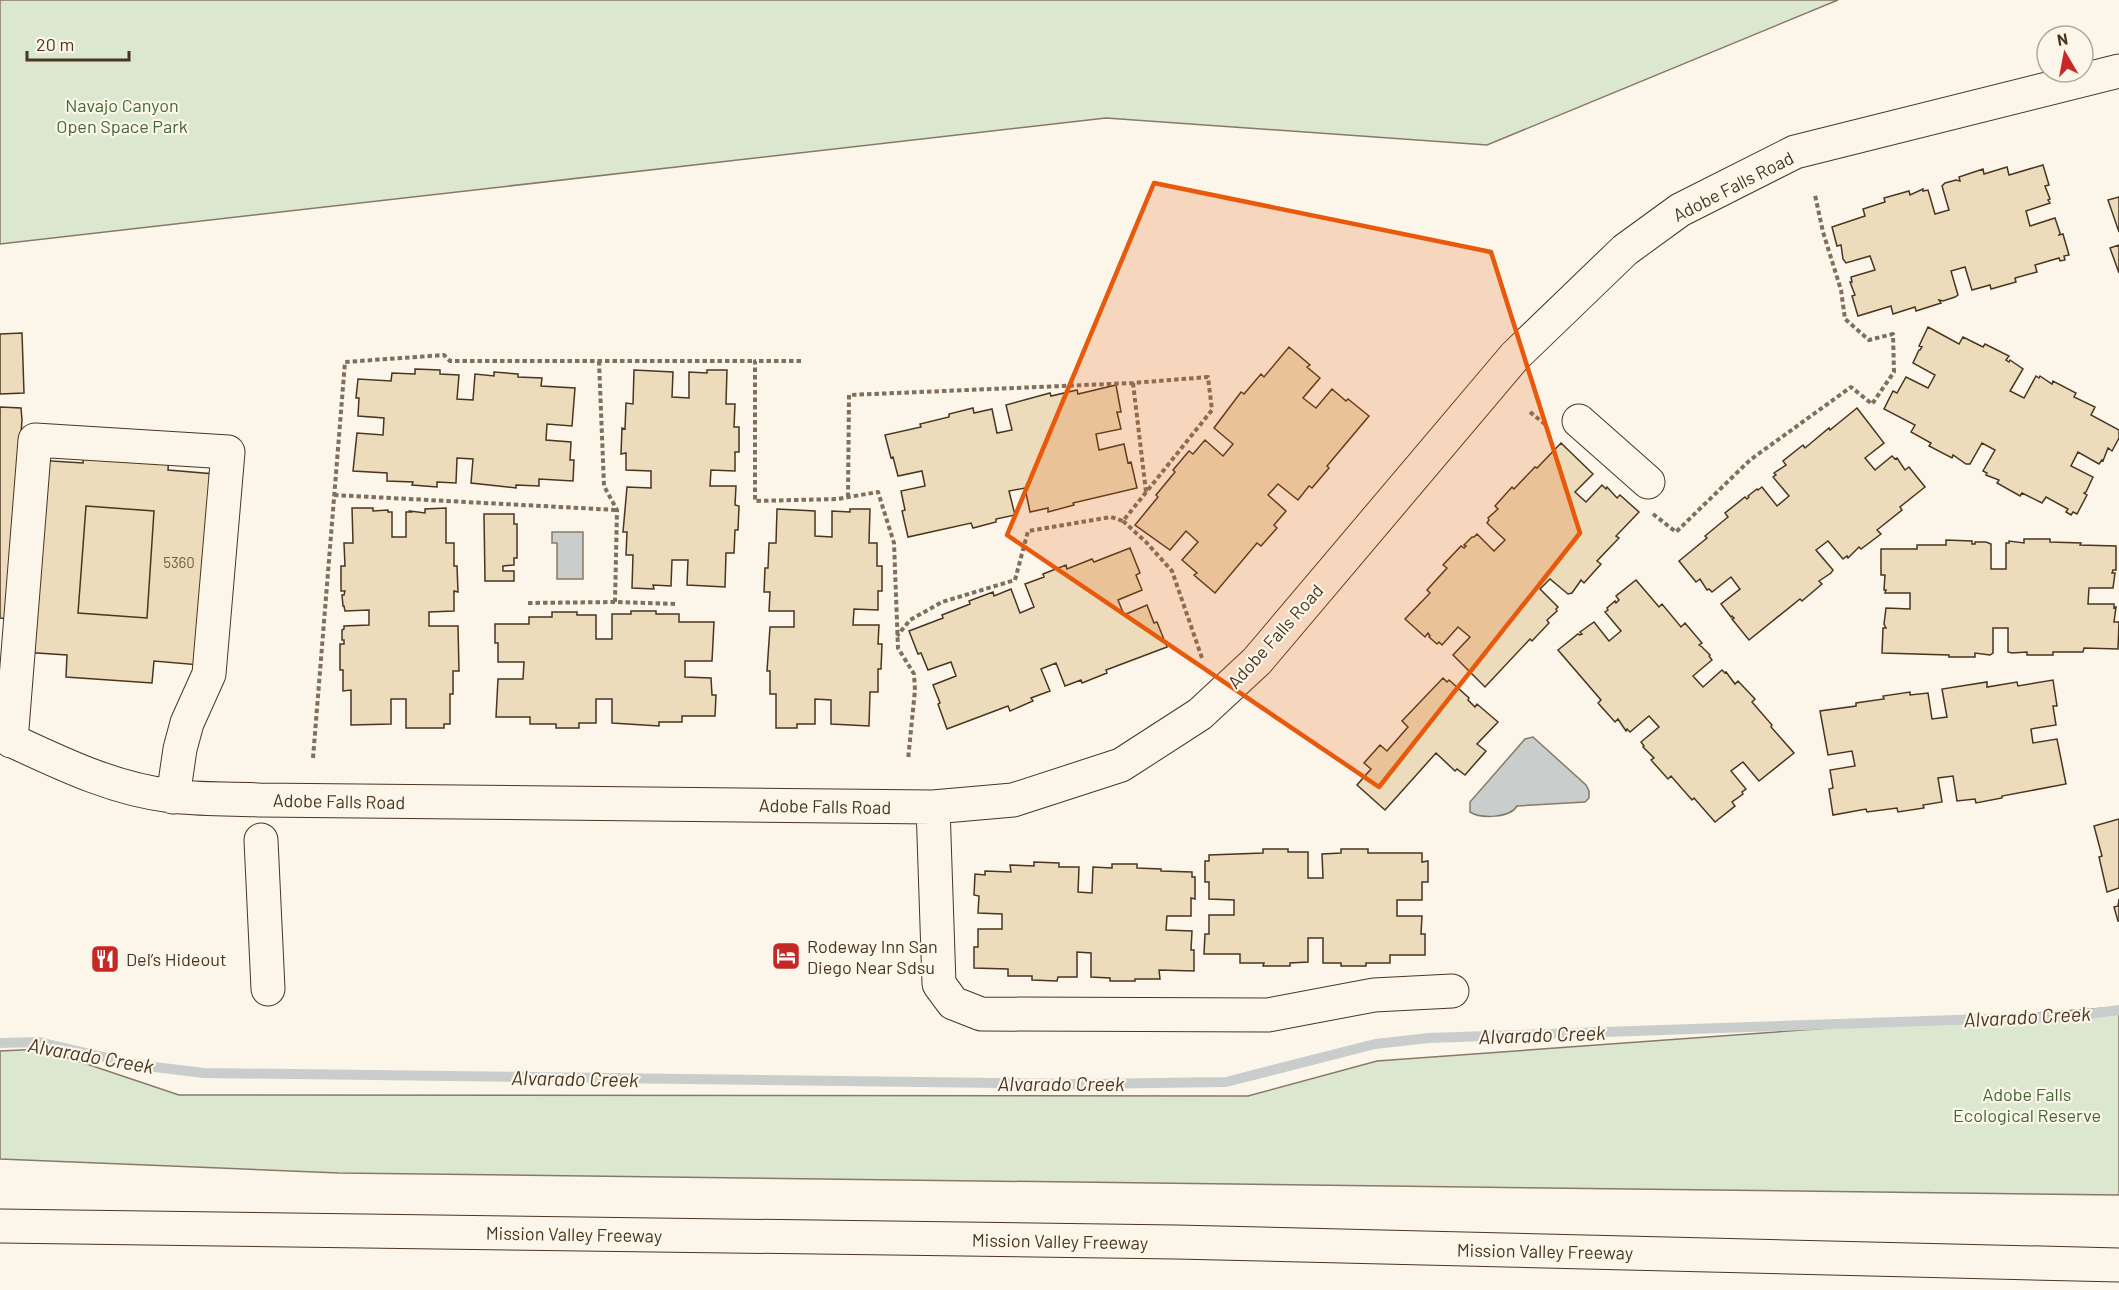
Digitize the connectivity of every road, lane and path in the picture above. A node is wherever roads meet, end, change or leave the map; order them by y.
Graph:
1 (2119, 71) edge
2 (1815, 195) dead end
3 (599, 361) junction
4 (755, 361) junction
5 (801, 361) dead end
6 (1133, 383) junction
7 (1530, 412) dead end
8 (1564, 424) joint
9 (1146, 493) junction
10 (334, 495) junction
11 (1648, 496) joint
12 (848, 497) junction
13 (617, 510) junction
14 (1123, 521) junction
15 (615, 602) junction
16 (528, 603) dead end
17 (677, 604) dead end
18 (897, 636) junction
19 (1202, 658) dead end
20 (6, 738) edge
21 (313, 758) dead end
22 (908, 760) dead end
23 (173, 796) junction
24 (933, 807) junction
25 (261, 840) dead end
26 (268, 989) dead end
27 (1452, 991) dead end
28 (0, 1226) edge
29 (2119, 1265) edge

1 - 24 main road, Adobe Falls Road
2 - 11 path
3 - 4 path
3 - 10 path
3 - 13 path
4 - 5 path
4 - 12 path
6 - 9 path
6 - 9 path
6 - 12 path
7 - 8 path
8 - 11 main road
9 - 14 path
10 - 13 path
10 - 21 path
12 - 18 path
13 - 15 path
14 - 18 path
14 - 19 path
15 - 16 path
15 - 17 path
18 - 22 path
20 - 23 main road, Adobe Falls Road
20 - 23 main road
23 - 24 main road, Adobe Falls Road
24 - 27 main road
25 - 26 main road
28 - 29 main road, Mission Valley Freeway

